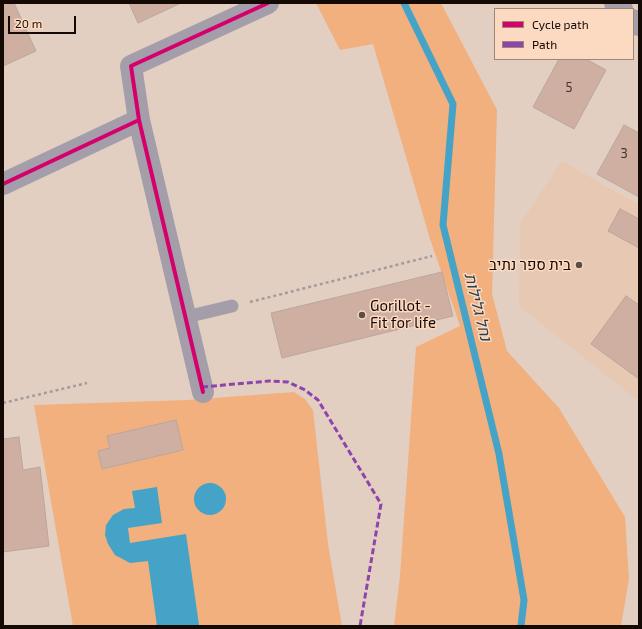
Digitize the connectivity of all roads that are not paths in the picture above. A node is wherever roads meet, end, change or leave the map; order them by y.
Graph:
1 (268, 3) edge
2 (139, 120) junction
3 (3, 184) edge
4 (232, 306) road end
5 (186, 316) junction
6 (203, 392) dead end

1 - 2 street
2 - 3 street
2 - 5 street
4 - 5 lane
5 - 6 street

